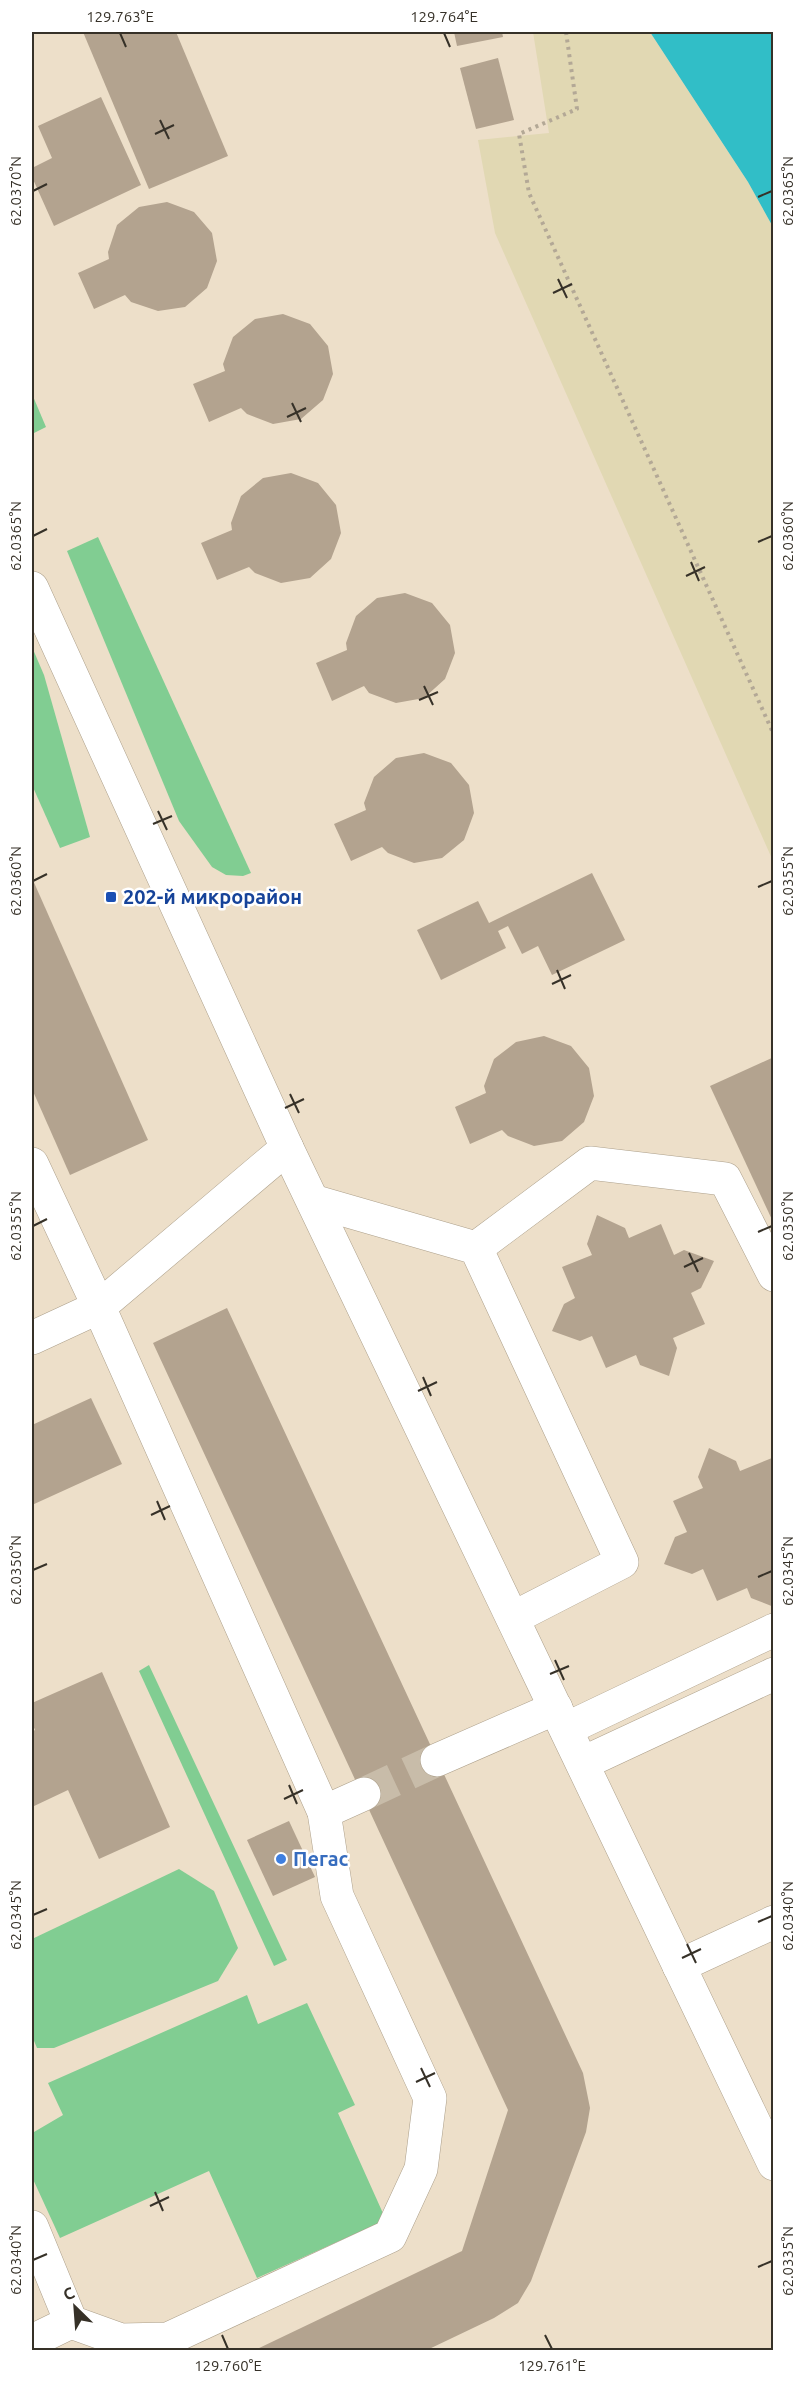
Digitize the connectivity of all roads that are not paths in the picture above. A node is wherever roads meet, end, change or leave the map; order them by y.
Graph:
1 (32, 588) edge
2 (287, 1148) junction
3 (32, 1164) edge
4 (313, 1201) junction
5 (476, 1248) junction
6 (774, 1275) edge
7 (99, 1307) junction
8 (32, 1338) edge
9 (513, 1618) junction
10 (774, 1630) edge
11 (774, 1674) edge
12 (561, 1718) junction
13 (437, 1760) tunnel mouth
14 (583, 1762) junction
15 (364, 1794) tunnel mouth
16 (324, 1812) junction
17 (774, 1922) edge
18 (679, 1966) junction
19 (774, 2164) edge
20 (32, 2227) edge
21 (71, 2322) junction
22 (32, 2341) edge

1 - 2 street
2 - 4 street
2 - 7 street
3 - 7 street
4 - 5 street
4 - 9 street
5 - 6 street
5 - 9 street
7 - 8 street
7 - 16 street
9 - 12 street
10 - 12 street
11 - 14 street
12 - 13 street
12 - 14 street
14 - 18 street
15 - 16 street
16 - 21 street
17 - 18 street
18 - 19 street
20 - 21 street
21 - 22 street

